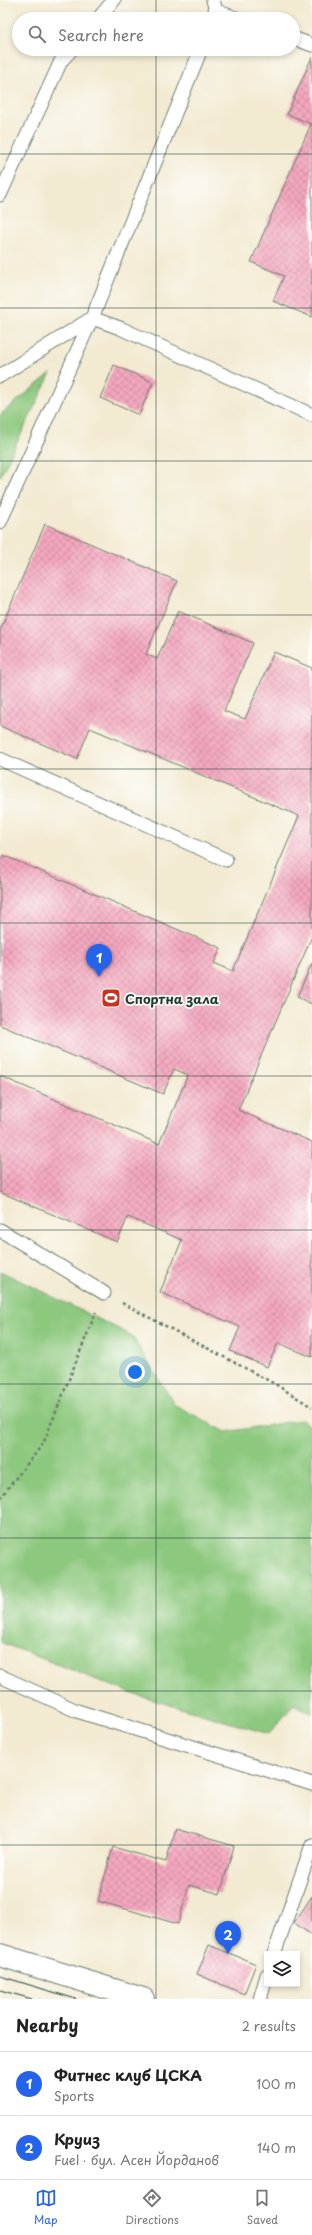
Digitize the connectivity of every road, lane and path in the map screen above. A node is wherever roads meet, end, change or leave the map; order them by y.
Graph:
1 (114, 0) edge
2 (104, 12) edge
3 (300, 41) edge
4 (312, 45) edge
5 (66, 56) edge
6 (198, 56) edge
7 (0, 195) edge
8 (92, 318) junction
9 (0, 376) edge
10 (312, 415) edge
11 (0, 522) edge
12 (0, 758) edge
13 (226, 860) dead end
14 (0, 1230) edge
15 (104, 1293) junction
16 (312, 1407) edge
17 (0, 1498) edge
18 (0, 1676) edge
19 (312, 1784) edge
20 (312, 1845) edge
21 (275, 1951) edge
22 (0, 1955) edge
23 (264, 1985) edge
24 (143, 1999) edge
25 (260, 1999) edge

1 - 2 lane
3 - 4 lane
5 - 7 lane
6 - 8 lane
8 - 9 lane
8 - 10 lane
8 - 11 lane
12 - 13 lane
14 - 15 lane
15 - 16 path
15 - 17 path
18 - 19 lane
20 - 21 lane
22 - 24 main road
23 - 25 lane

